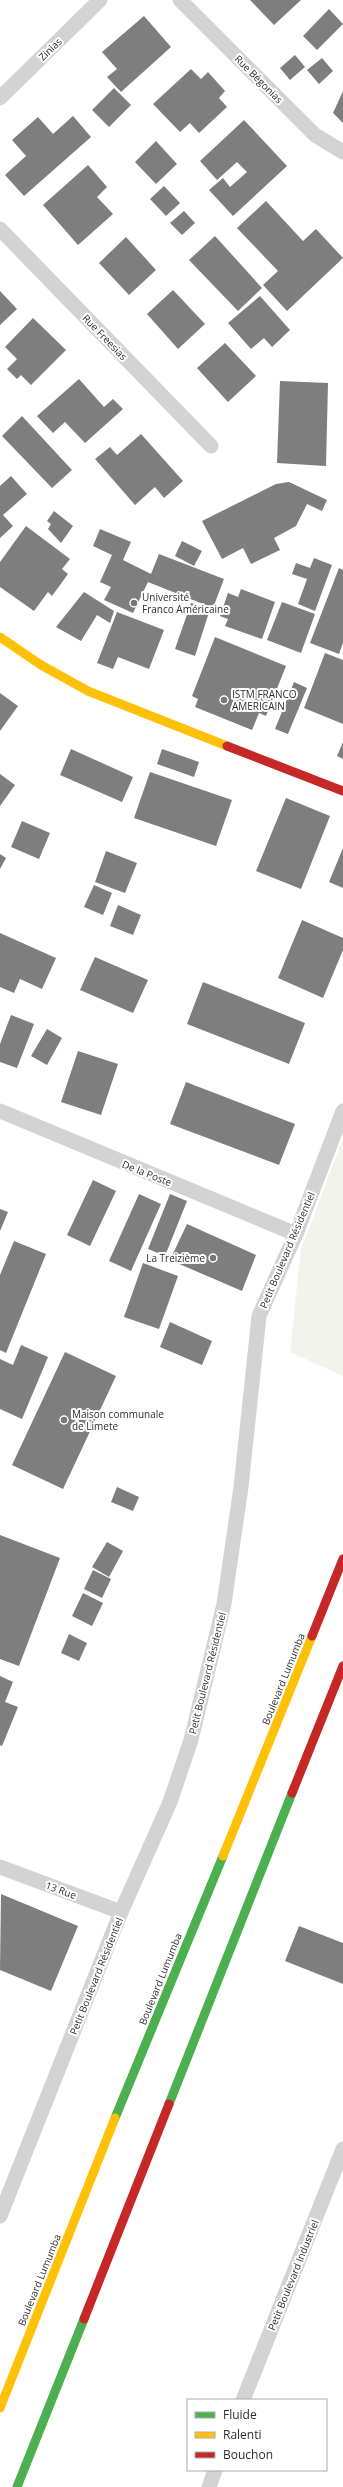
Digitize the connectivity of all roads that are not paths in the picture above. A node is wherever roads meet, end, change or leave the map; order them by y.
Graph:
1 (100, 0) edge
2 (180, 0) edge
3 (0, 98) edge
4 (343, 152) edge
5 (0, 229) edge
6 (211, 446) dead end
7 (0, 637) edge
8 (343, 791) edge
9 (0, 1111) edge
10 (343, 1111) edge
11 (296, 1234) junction
12 (343, 1559) edge
13 (343, 1666) edge
14 (0, 1867) edge
15 (121, 1912) junction
16 (343, 2149) edge
17 (0, 2216) edge
18 (243, 2399) edge
19 (0, 2408) edge
20 (215, 2471) edge
21 (17, 2487) edge
22 (209, 2487) edge

1 - 3 street, Zinias
2 - 4 street, Rue Bégonias
5 - 6 street, Rue Freesias
7 - 8 main road
9 - 11 street, De la Poste
10 - 11 street, Petit Boulevard Résidentiel
11 - 15 street, Petit Boulevard Résidentiel
12 - 19 main road, Boulevard Lumumba
13 - 21 main road
14 - 15 street, 13 Rue
15 - 17 street, Petit Boulevard Résidentiel
16 - 18 street, Petit Boulevard Industriel
20 - 22 street

